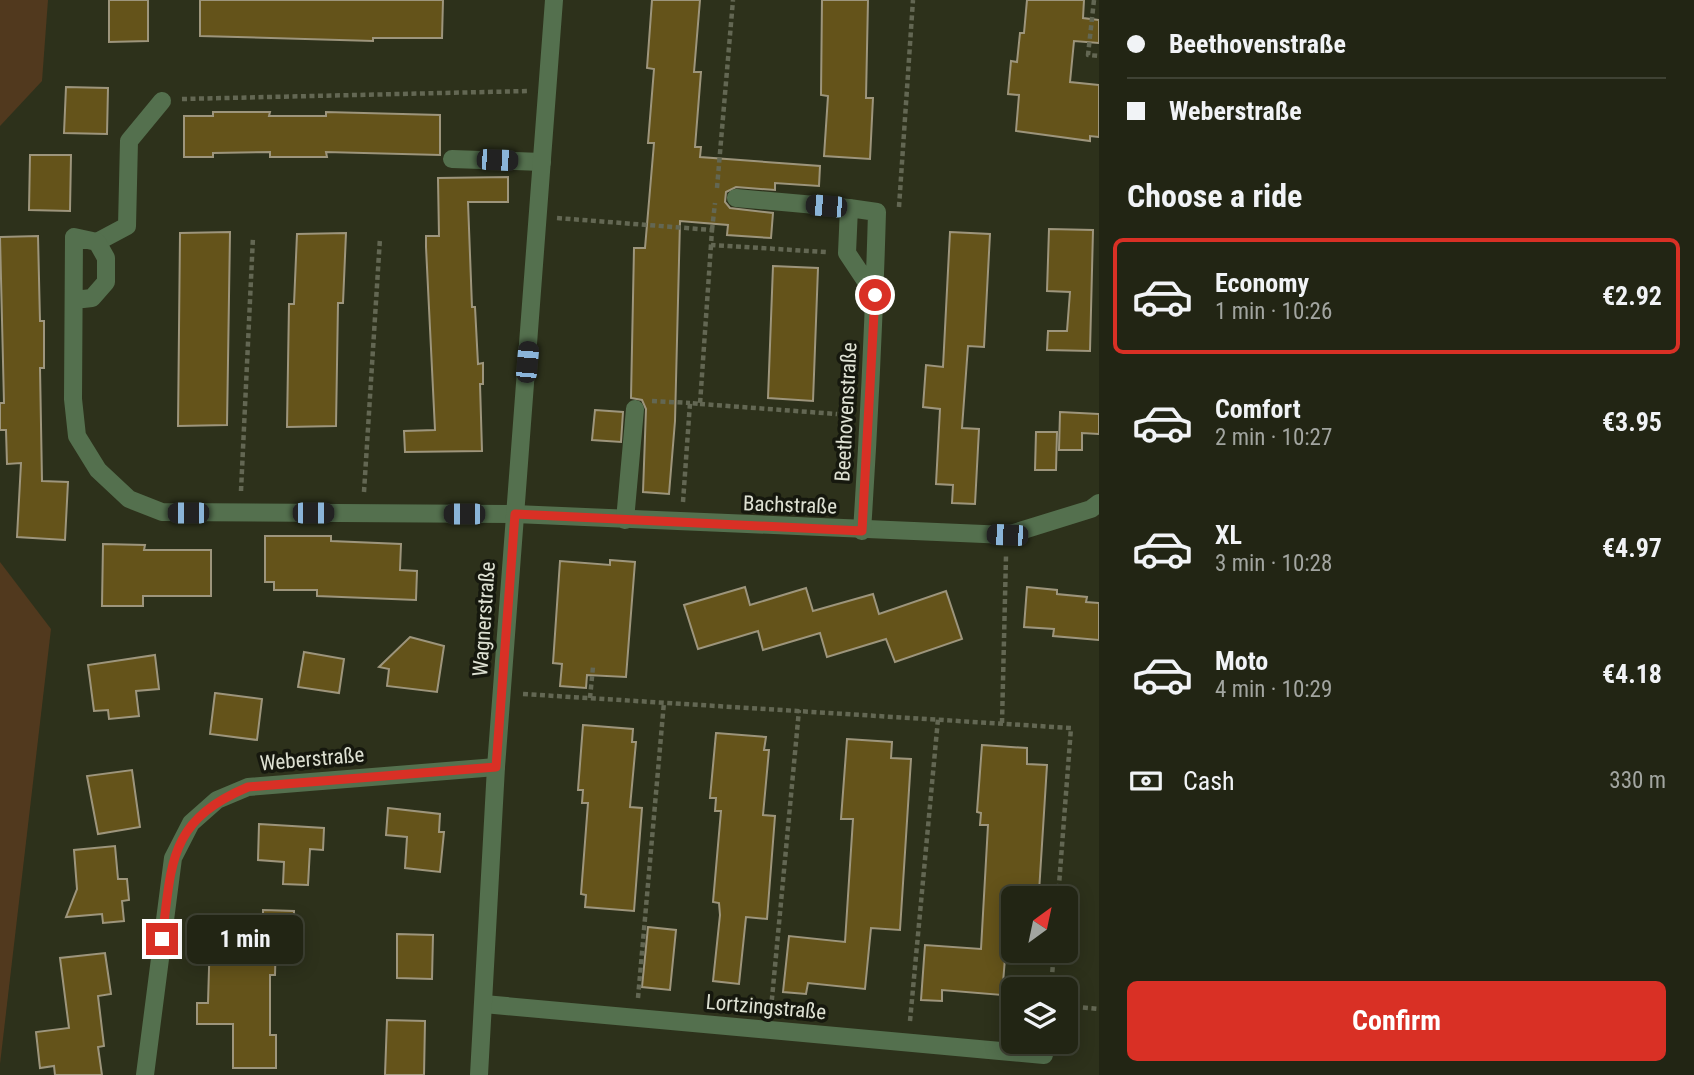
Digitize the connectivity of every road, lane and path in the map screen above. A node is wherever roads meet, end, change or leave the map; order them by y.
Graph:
1 (554, 0) edge
2 (733, 0) edge
3 (913, 0) edge
4 (1095, 3) edge
5 (1099, 56) edge
6 (547, 91) junction
7 (182, 99) dead end
8 (162, 101) dead end
9 (452, 159) dead end
10 (542, 162) junction
11 (736, 198) dead end
12 (849, 208) junction
13 (877, 212) junction
14 (538, 217) junction
15 (712, 230) junction
16 (253, 237) dead end
17 (380, 238) dead end
18 (97, 242) junction
19 (711, 245) junction
20 (847, 253) junction
21 (875, 295) junction
22 (74, 300) junction
23 (690, 403) junction
24 (700, 404) junction
25 (635, 409) joint
26 (837, 414) dead end
27 (1099, 503) edge
28 (239, 513) junction
29 (362, 514) junction
30 (515, 514) junction
31 (625, 520) junction
32 (682, 523) junction
33 (862, 531) junction
34 (1007, 535) junction
35 (593, 667) dead end
36 (501, 692) junction
37 (590, 698) junction
38 (664, 702) junction
39 (799, 710) junction
40 (938, 719) junction
41 (1002, 723) junction
42 (496, 767) junction
43 (1059, 886) edge
44 (484, 1004) junction
45 (1078, 1007) edge
46 (1099, 1009) edge
47 (636, 1018) junction
48 (769, 1030) junction
49 (908, 1043) junction
50 (1044, 1055) dead end
51 (145, 1075) edge
52 (479, 1075) edge

1 - 6 street, Wagnerstraße
2 - 15 path
3 - 13 path
4 - 5 path
6 - 7 path
6 - 10 street, Wagnerstraße
8 - 18 street
9 - 10 street
10 - 14 street, Wagnerstraße
11 - 12 street
12 - 13 street
12 - 20 street
13 - 21 street, Beethovenstraße
14 - 15 path
14 - 30 street, Wagnerstraße
15 - 19 path
16 - 28 path
17 - 29 path
18 - 22 street
18 - 22 street, Bachstraße
19 - 20 path
19 - 24 path
20 - 21 street
21 - 33 street, Beethovenstraße
22 - 28 street, Bachstraße
23 - 24 path
23 - 25 path
23 - 32 path
24 - 26 path
25 - 31 street
27 - 34 street, Bachstraße
28 - 29 street, Bachstraße
29 - 30 street, Bachstraße
30 - 31 street, Bachstraße
30 - 36 street, Wagnerstraße
31 - 32 street, Bachstraße
32 - 33 street, Bachstraße
33 - 34 street, Bachstraße
34 - 41 path
35 - 37 path
36 - 37 path
36 - 42 street, Wagnerstraße
37 - 38 path
38 - 39 path
38 - 47 path
39 - 40 path
39 - 48 path
40 - 41 path
40 - 49 path
41 - 43 path
42 - 44 street, Wagnerstraße
42 - 51 street, Weberstraße
44 - 47 street, Lortzingstraße
44 - 52 street, Wagnerstraße
45 - 46 path
47 - 48 street, Lortzingstraße
48 - 49 street, Lortzingstraße
49 - 50 street, Lortzingstraße

